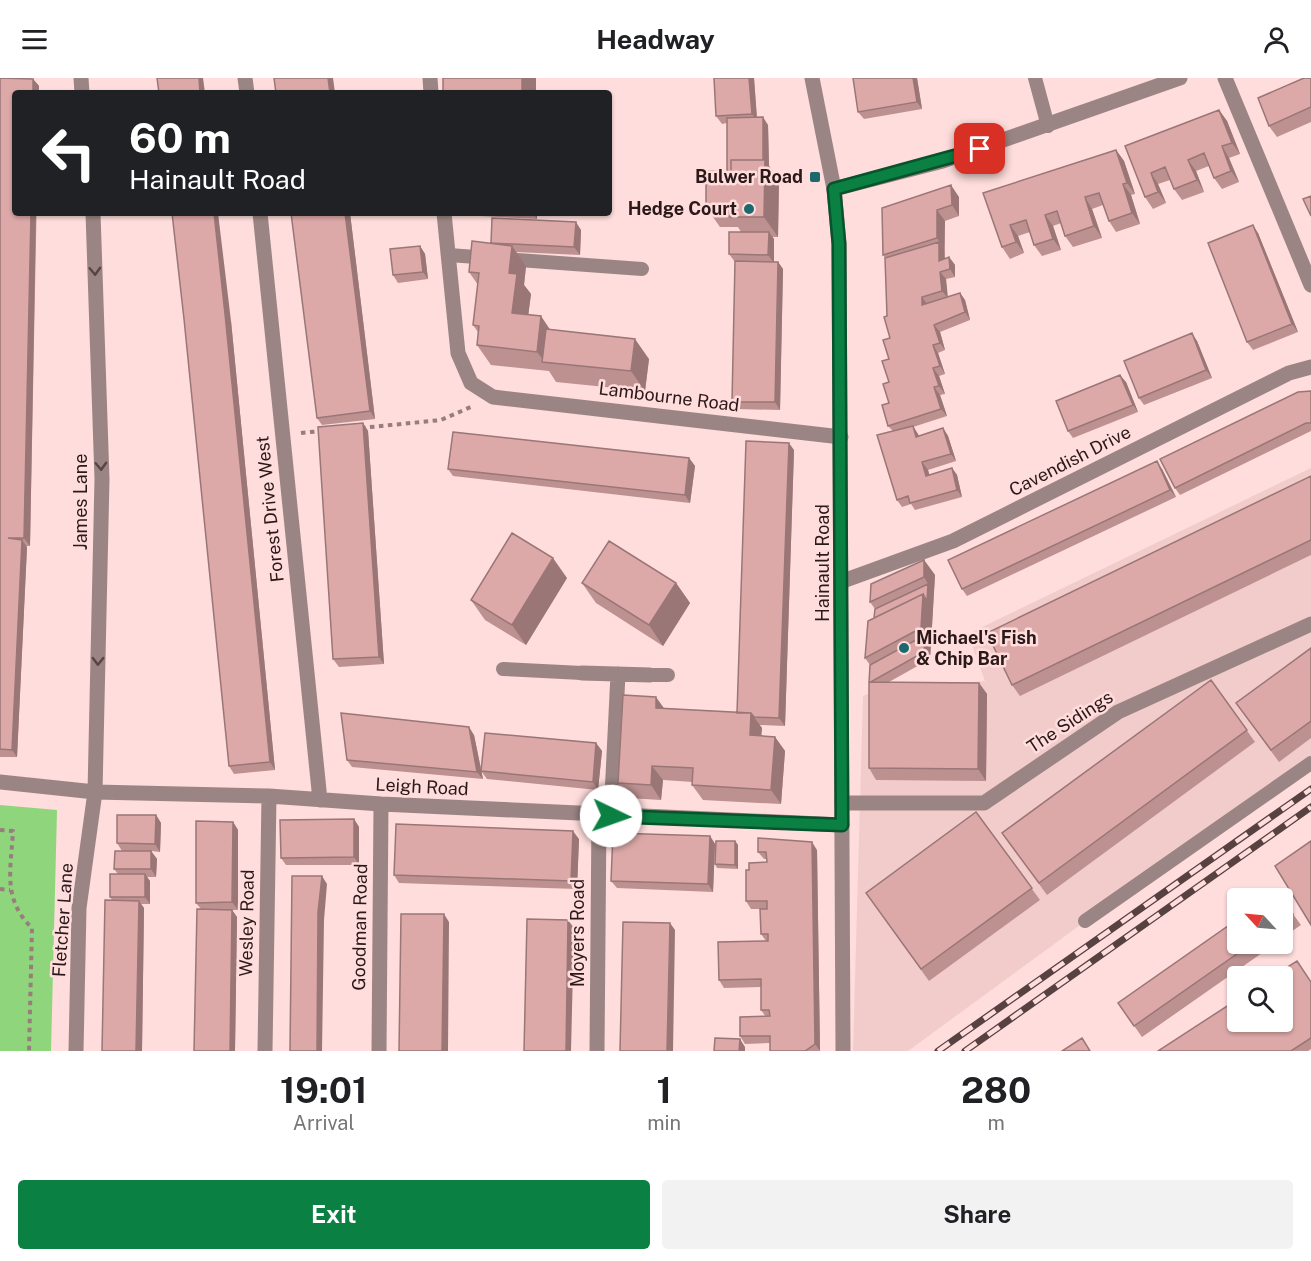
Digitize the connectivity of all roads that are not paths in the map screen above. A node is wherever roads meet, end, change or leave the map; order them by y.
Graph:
1 (812, 78) edge
2 (1035, 78) edge
3 (1180, 78) edge
4 (1225, 78) edge
5 (1048, 126) junction
6 (834, 189) junction
7 (93, 216) edge
8 (260, 216) edge
9 (444, 216) edge
10 (449, 255) junction
11 (642, 269) dead end
12 (1311, 285) edge
13 (1311, 367) edge
14 (841, 437) junction
15 (843, 581) junction
16 (1311, 624) edge
17 (503, 669) dead end
18 (582, 673) joint
19 (618, 674) junction
20 (650, 675) joint
21 (668, 675) dead end
22 (1311, 763) edge
23 (0, 782) edge
24 (95, 792) junction
25 (269, 796) junction
26 (320, 800) junction
27 (842, 802) junction
28 (381, 804) junction
29 (605, 815) junction
30 (842, 825) junction
31 (1085, 921) dead end
32 (76, 1051) edge
33 (265, 1051) edge
34 (379, 1051) edge
35 (597, 1051) edge
36 (843, 1051) edge

1 - 6 street, Hainault Road
2 - 5 lane
3 - 5 street
4 - 12 street
5 - 6 street
6 - 14 street, Hainault Road
7 -> 24 street, James Lane
8 - 26 street, Forest Drive West
9 - 10 street
10 - 11 lane
10 - 14 street, Lambourne Road
13 - 15 street, Cavendish Drive
14 - 15 street, Hainault Road
15 - 27 street, Hainault Road
16 - 27 street, The Sidings
17 - 18 lane
18 - 19 street
19 - 20 street
19 - 29 street, Moyers Road
20 - 21 lane
22 - 31 lane
23 - 24 street, Leigh Road
24 - 25 street, Leigh Road
24 - 32 street, Fletcher Lane
25 - 26 street, Leigh Road
25 - 33 street, Wesley Road
26 - 28 street, Leigh Road
27 - 30 street, Hainault Road
28 - 29 street, Leigh Road
28 - 34 street, Goodman Road
29 - 30 street, Leigh Road
29 - 35 street, Moyers Road
30 - 36 street, Hainault Road

